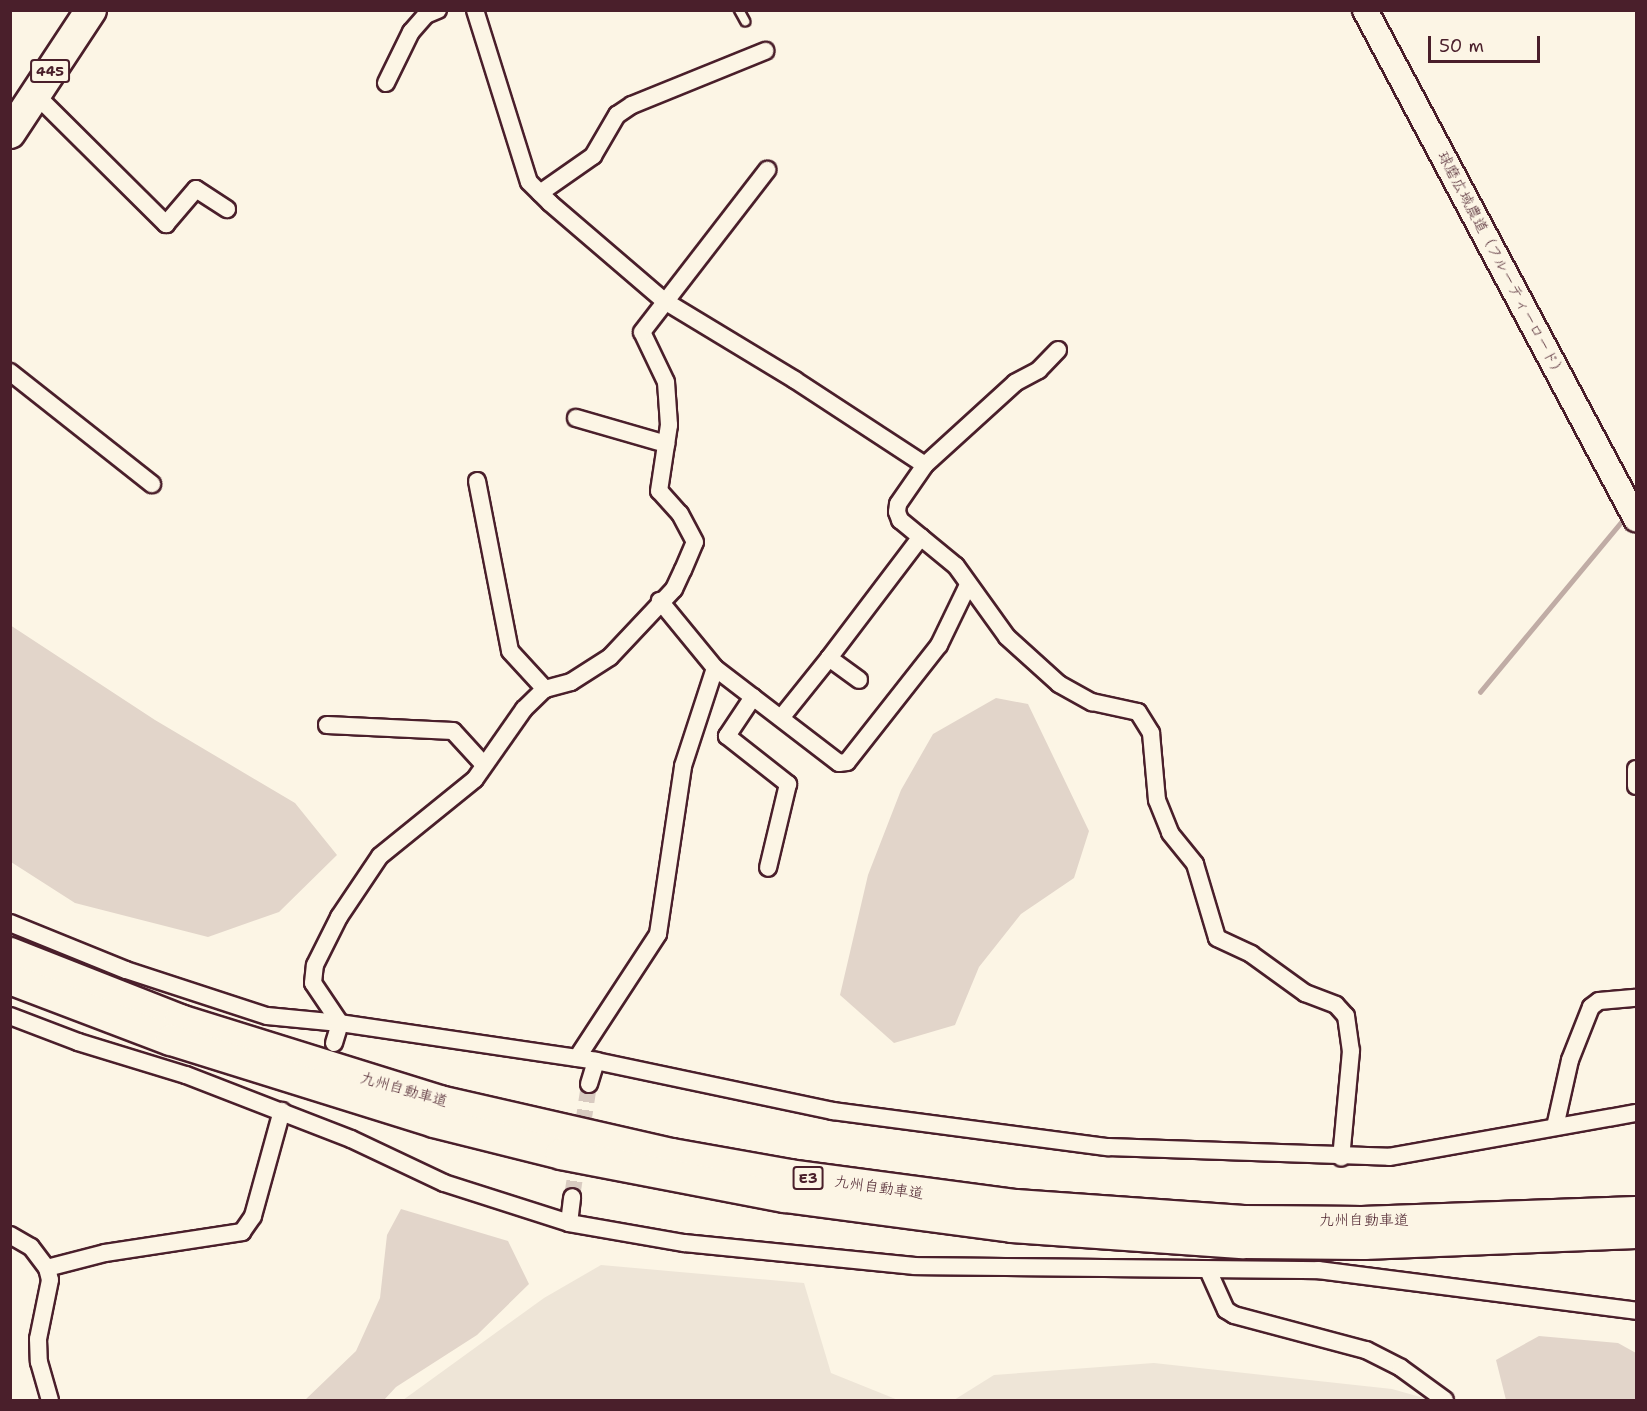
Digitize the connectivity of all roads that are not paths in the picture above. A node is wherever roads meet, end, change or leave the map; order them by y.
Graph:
1 (91, 10) edge
2 (438, 10) edge
3 (475, 10) edge
4 (739, 10) edge
5 (1365, 10) edge
6 (745, 21) dead end
7 (765, 51) dead end
8 (386, 83) dead end
9 (35, 94) junction
10 (10, 133) edge
11 (767, 170) dead end
12 (540, 193) junction
13 (227, 209) dead end
14 (663, 300) junction
15 (1058, 350) dead end
16 (10, 372) edge
17 (576, 418) dead end
18 (666, 444) junction
19 (925, 465) junction
20 (477, 481) dead end
21 (153, 484) dead end
22 (1636, 519) edge
23 (921, 537) junction
24 (968, 585) junction
25 (660, 601) junction
26 (829, 658) junction
27 (715, 668) junction
28 (859, 680) dead end
29 (545, 689) junction
30 (753, 697) junction
31 (781, 718) junction
32 (327, 725) dead end
33 (484, 765) junction
34 (1636, 770) edge
35 (1636, 786) edge
36 (768, 868) dead end
37 (10, 923) edge
38 (10, 953) edge
39 (10, 979) edge
40 (1636, 998) edge
41 (10, 1016) edge
42 (340, 1023) junction
43 (334, 1044) dead end
44 (577, 1058) junction
45 (596, 1061) junction
46 (589, 1084) tunnel mouth
47 (314, 1106) dead end
48 (282, 1111) junction
49 (1636, 1113) edge
50 (309, 1122) junction
51 (1555, 1127) junction
52 (1341, 1158) junction
53 (572, 1197) tunnel mouth
54 (1636, 1207) edge
55 (1636, 1212) edge
56 (1564, 1217) junction
57 (569, 1224) junction
58 (1636, 1233) edge
59 (10, 1235) edge
60 (47, 1268) junction
61 (1209, 1270) junction
62 (1636, 1311) edge
63 (50, 1401) edge
64 (1445, 1401) edge

1 - 9 highway, 445
2 - 8 street
3 - 12 street
4 - 6 lane
5 - 22 street, 球磨広域農道（フルーティーロード）
7 - 12 street
9 - 10 highway, 445
9 - 13 street
11 - 14 street
12 - 14 street
14 - 18 street
14 - 19 street
15 - 19 street
16 - 21 street
17 - 18 street
18 - 25 street
19 - 23 street
20 - 29 street
23 - 24 street
23 - 26 street
24 - 31 street
24 - 52 street
25 - 27 street
25 - 29 street
26 - 28 street
26 - 31 street
27 - 30 street
27 - 44 street
29 - 33 street
30 - 31 street
30 - 36 street
32 - 33 street
33 - 42 street
34 - 35 street
37 - 42 street
38 - 56 highway, 九州自動車道 / E3
39 - 58 highway, 九州自動車道 / E3
40 - 51 street
41 - 48 street
42 - 43 street
42 - 44 street
44 - 45 street
45 - 46 street
45 - 52 street
47 - 50 street
48 - 50 street
48 - 60 street
49 - 51 street
50 - 57 street
51 - 52 street
53 - 57 street
54 - 56 highway
55 - 56 highway, 九州自動車道 / E3
57 - 61 street
59 - 60 street
60 - 63 street
61 - 62 street
61 - 64 street

